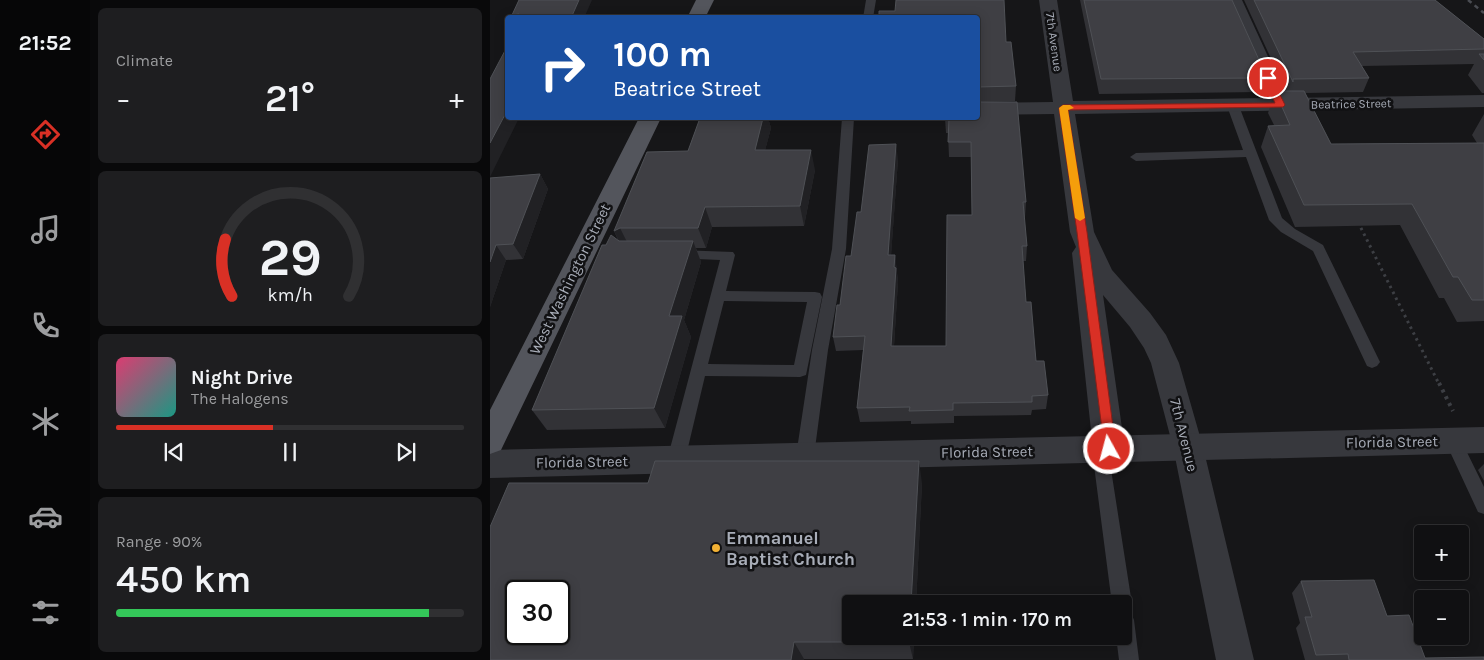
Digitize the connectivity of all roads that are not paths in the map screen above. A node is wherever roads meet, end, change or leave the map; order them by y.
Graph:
1 (704, 0) edge
2 (871, 0) edge
3 (1048, 0) edge
4 (1233, 0) edge
5 (697, 15) edge
6 (868, 15) edge
7 (1484, 101) edge
8 (1280, 105) junction
9 (1233, 106) junction
10 (1063, 108) junction
11 (980, 109) edge
12 (649, 120) edge
13 (848, 120) edge
14 (1251, 153) junction
15 (1136, 157) dead end
16 (1082, 232) junction
17 (659, 255) edge
18 (718, 296) junction
19 (1372, 362) dead end
20 (699, 370) junction
21 (1468, 440) edge
22 (490, 441) edge
23 (1188, 447) junction
24 (1105, 449) junction
25 (805, 456) junction
26 (676, 460) junction
27 (490, 464) edge
28 (1484, 506) edge
29 (1121, 595) edge
30 (1127, 645) edge
31 (1129, 660) edge
32 (1235, 660) edge

1 - 5 main road
2 - 6 lane
3 - 10 street, 7th Avenue
4 - 8 street
7 - 8 street, Beatrice Street
8 - 9 street, Beatrice Street
9 - 10 street, Beatrice Street
9 - 14 lane
10 - 11 street, Beatrice Street
10 - 16 street, 7th Avenue
12 - 22 main road, West Washington Street
13 - 25 lane
14 - 15 lane
14 - 19 lane
16 - 23 street, 7th Avenue
16 - 24 street, 7th Avenue
17 - 18 lane
18 - 20 lane
18 - 20 lane
20 - 26 lane
21 - 23 street, Florida Street
21 - 28 lane
23 - 24 street, Florida Street
23 - 32 street, 7th Avenue
24 - 25 street, Florida Street
24 - 29 lane
25 - 26 street, Florida Street
26 - 27 street, Florida Street
30 - 31 lane

